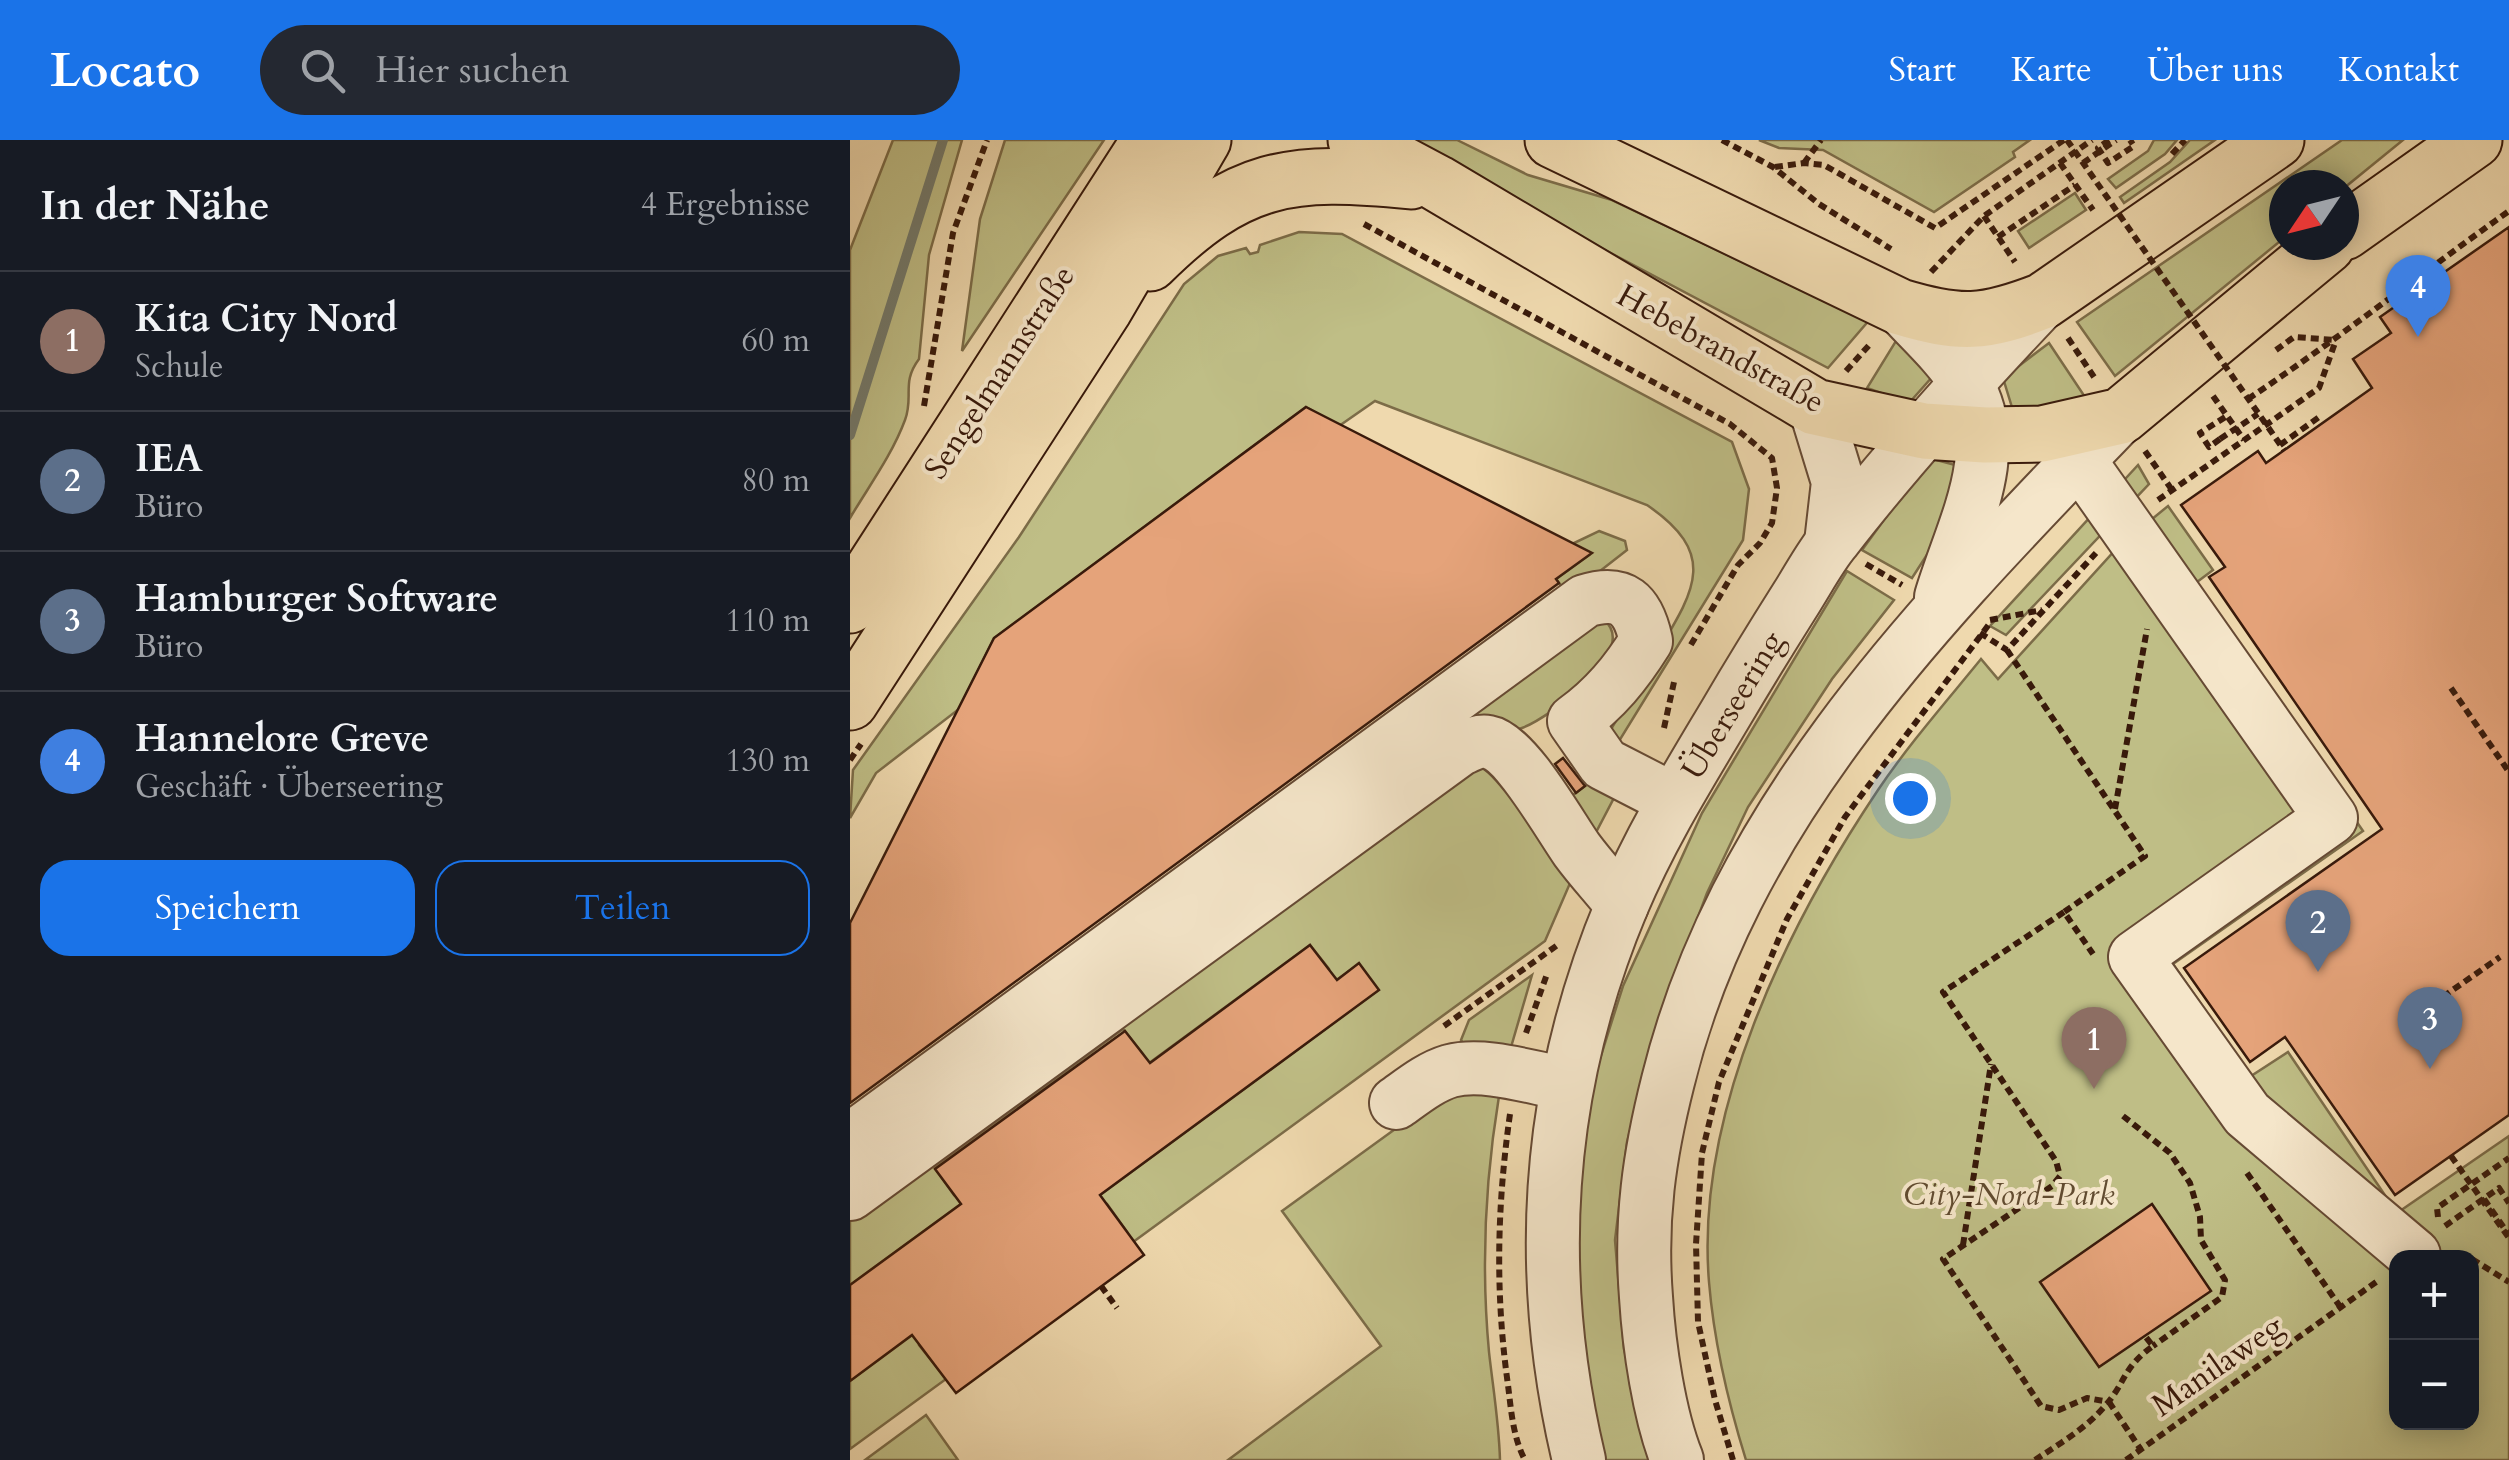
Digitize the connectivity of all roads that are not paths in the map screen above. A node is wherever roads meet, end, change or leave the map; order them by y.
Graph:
1 (1150, 140) edge
2 (1203, 140) edge
3 (1356, 140) edge
4 (1553, 140) edge
5 (2276, 140) edge
6 (2474, 140) edge
7 (1437, 183) junction
8 (2359, 221) edge
9 (2310, 260) edge
10 (2030, 284) junction
11 (1910, 286) junction
12 (1105, 308) junction
13 (1966, 383) junction
14 (1829, 391) junction
15 (2131, 423) junction
16 (1924, 431) junction
17 (1984, 436) junction
18 (2091, 477) junction
19 (1844, 550) junction
20 (850, 605) edge
21 (1938, 607) junction
22 (850, 702) edge
23 (1574, 721) junction
24 (1516, 763) junction
25 (1674, 800) junction
26 (1622, 905) junction
27 (1567, 1084) junction
28 (1396, 1103) dead end
29 (850, 1140) edge
30 (850, 1194) edge
31 (2407, 1250) edge
32 (1579, 1460) edge
33 (1677, 1460) edge

1 - 20 main road, Sengelmannstraße
2 - 12 main road, Sengelmannstraße
3 - 7 main road, Hebebrandstraße
4 - 11 main road
5 - 10 main road, Überseering
6 - 8 main road
7 - 12 main road, Sengelmannstraße
7 - 14 main road, Hebebrandstraße
9 - 15 main road
10 - 11 main road
10 - 13 street, Überseering
11 - 13 street
12 - 22 main road, Sengelmannstraße
13 - 16 street, Überseering
13 - 17 street
14 - 16 main road, Hebebrandstraße
14 - 19 street
15 - 17 main road, Hebebrandstraße
15 - 18 street
16 - 17 main road, Hebebrandstraße
16 - 19 street, Überseering
17 - 21 street
18 - 21 street
18 - 31 street
19 - 25 street, Überseering
21 - 33 street
23 - 24 street
23 - 25 street
23 - 29 street
24 - 26 street
24 - 30 street
25 - 26 street, Überseering
26 - 27 street, Überseering
27 - 28 street
27 - 32 street, Überseering

